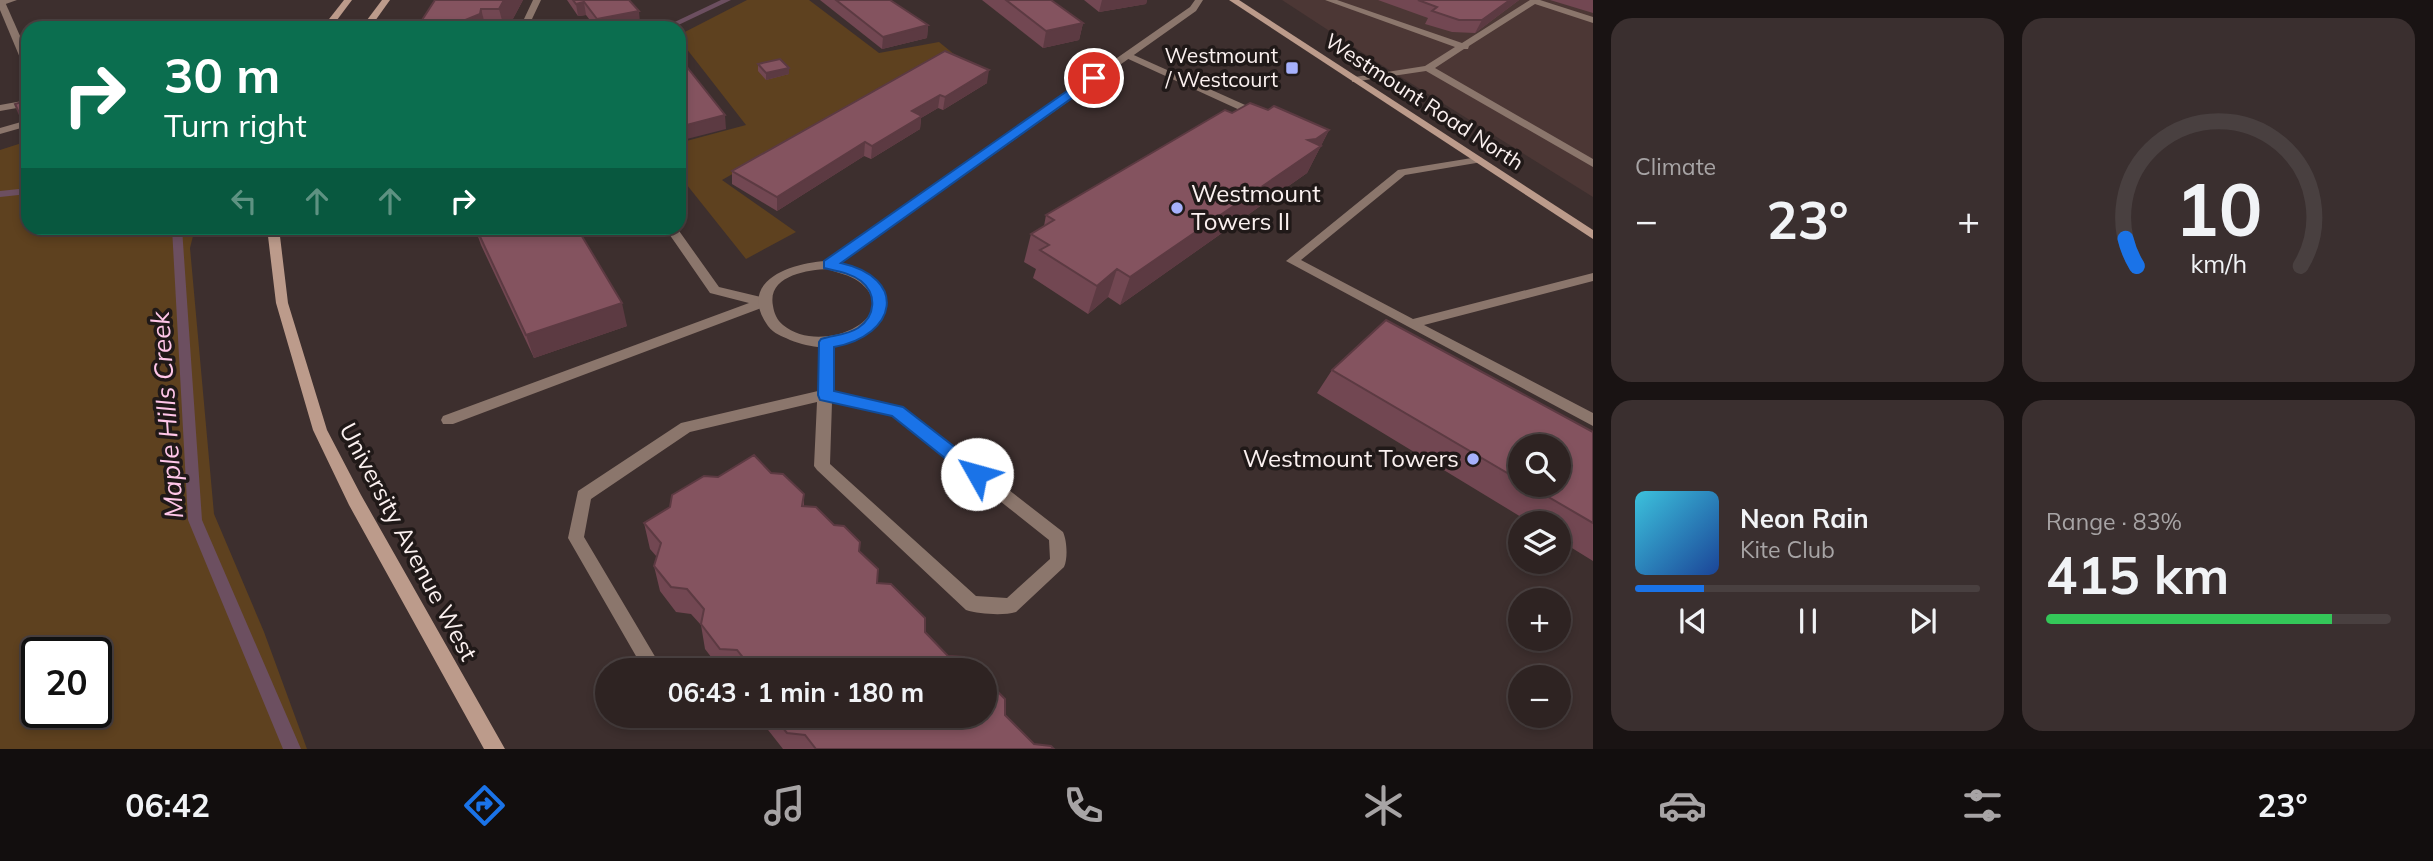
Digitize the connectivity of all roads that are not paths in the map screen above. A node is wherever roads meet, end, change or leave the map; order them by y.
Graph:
1 (13, 0) edge
2 (348, 0) edge
3 (386, 0) edge
4 (537, 0) edge
5 (1199, 0) edge
6 (1233, 0) edge
7 (1329, 0) edge
8 (0, 3) edge
9 (1593, 20) edge
10 (332, 21) edge
11 (370, 21) edge
12 (530, 21) edge
13 (1465, 47) junction
14 (21, 50) edge
15 (1127, 55) junction
16 (1429, 68) junction
17 (1355, 79) junction
18 (21, 104) edge
19 (0, 108) edge
20 (1275, 122) edge
21 (21, 124) edge
22 (0, 131) edge
23 (1478, 160) junction
24 (1593, 164) edge
25 (275, 235) edge
26 (676, 235) edge
27 (1593, 235) edge
28 (829, 265) junction
29 (1593, 277) edge
30 (764, 302) junction
31 (1411, 324) junction
32 (827, 342) junction
33 (826, 395) junction
34 (448, 419) dead end
35 (1593, 420) edge
36 (647, 658) edge
37 (495, 749) edge

1 - 8 street
2 - 10 main road
3 - 11 main road
4 - 12 street
5 - 15 street
6 - 17 main road, Westmount Road North
7 - 13 street
8 - 14 street
9 - 13 street
13 - 16 street
15 - 20 street
15 - 28 street
16 - 17 street
16 - 24 street
17 - 23 main road, Westmount Road North
18 - 19 street
21 - 22 street
23 - 27 main road, Westmount Road North
23 - 31 street
25 - 37 main road, University Avenue West
26 - 30 street
28 - 30 street
28 - 32 street
29 - 31 street
30 - 32 street
30 - 34 street
31 - 35 street
32 - 33 street
33 - 33 street
33 - 36 street

